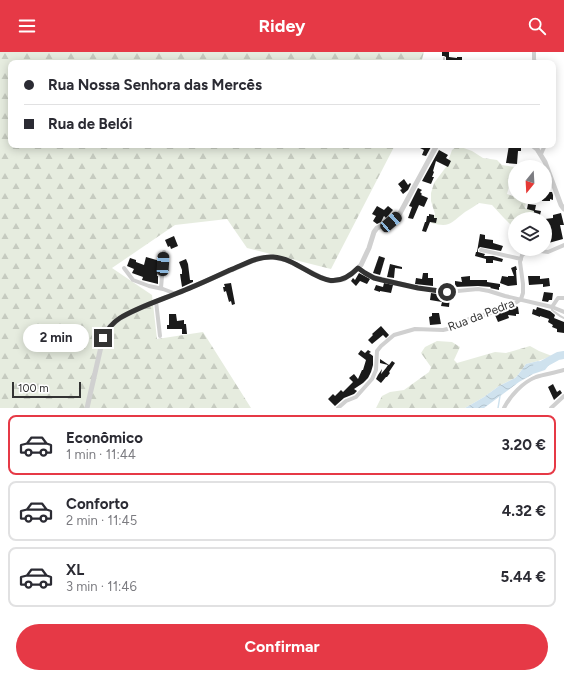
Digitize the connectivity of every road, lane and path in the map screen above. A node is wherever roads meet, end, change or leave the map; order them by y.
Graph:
1 (435, 148) edge
2 (537, 148) edge
3 (544, 148) edge
4 (541, 154) junction
5 (564, 209) edge
6 (564, 245) edge
7 (481, 250) dead end
8 (164, 252) dead end
9 (521, 259) junction
10 (124, 268) dead end
11 (358, 268) junction
12 (161, 288) junction
13 (176, 294) junction
14 (564, 298) edge
15 (521, 299) junction
16 (156, 302) junction
17 (552, 307) junction
18 (564, 312) edge
19 (564, 318) edge
20 (160, 336) dead end
21 (564, 370) edge
22 (564, 396) edge
23 (87, 408) edge
24 (338, 408) edge
25 (504, 408) edge
26 (551, 408) edge

1 - 11 street
2 - 4 street
3 - 4 street
4 - 5 street
6 - 9 street
7 - 9 street
8 - 12 street
9 - 15 street
10 - 12 street
11 - 13 street
11 - 15 street
12 - 13 street
13 - 16 street
14 - 17 street
15 - 17 street
15 - 24 street, Rua da Pedra
16 - 20 street
16 - 23 street
17 - 18 street
17 - 19 lane
21 - 25 street
22 - 26 street

